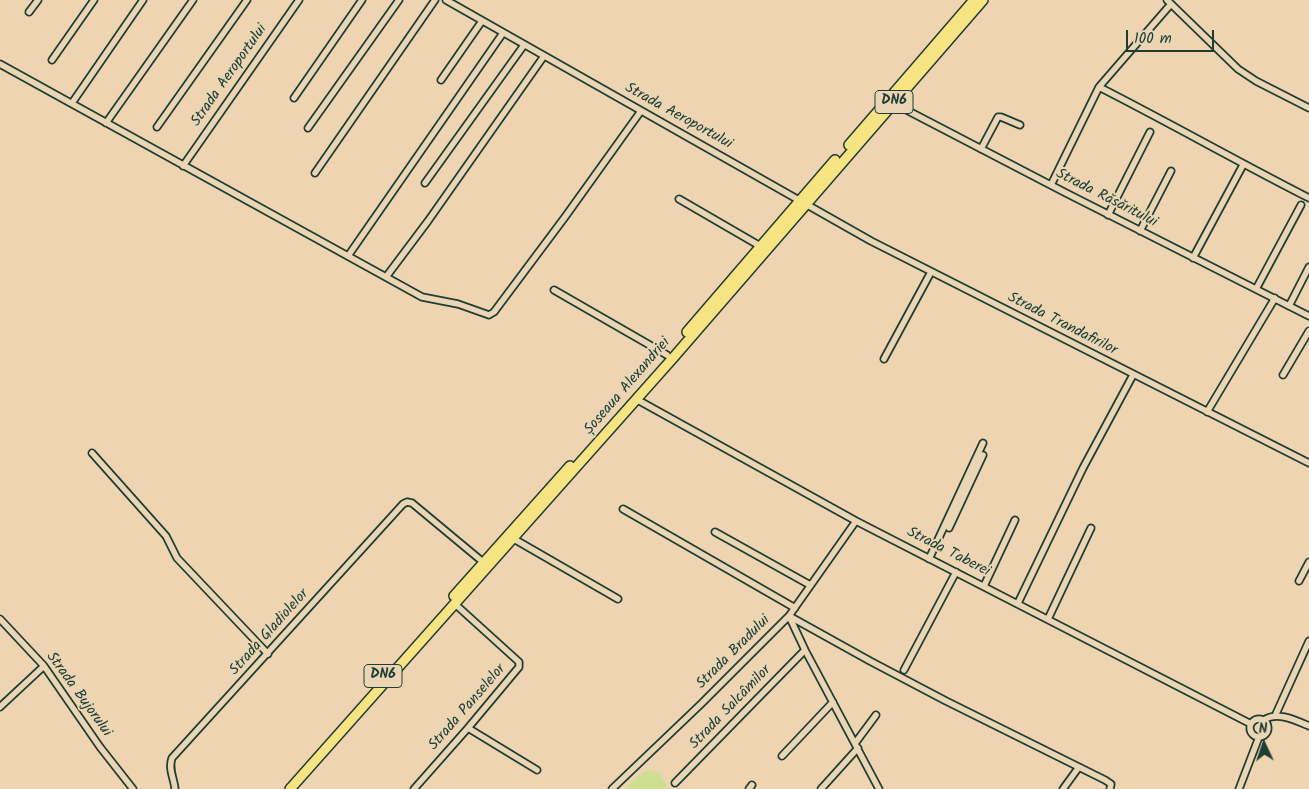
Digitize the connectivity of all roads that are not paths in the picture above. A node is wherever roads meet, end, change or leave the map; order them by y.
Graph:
1 (38, 0) edge
2 (94, 0) edge
3 (144, 0) edge
4 (193, 0) edge
5 (248, 0) edge
6 (299, 0) edge
7 (362, 0) edge
8 (399, 0) edge
9 (435, 0) edge
10 (446, 0) edge
11 (974, 0) edge
12 (983, 0) edge
13 (1169, 2) edge
14 (29, 12) dead end
15 (482, 21) junction
16 (503, 33) junction
17 (524, 45) junction
18 (544, 56) junction
19 (52, 60) dead end
20 (0, 64) edge
21 (441, 80) dead end
22 (1099, 87) junction
23 (294, 98) dead end
24 (72, 103) junction
25 (893, 103) junction
26 (1309, 108) edge
27 (641, 110) junction
28 (106, 123) junction
29 (1020, 125) dead end
30 (157, 127) dead end
31 (308, 128) dead end
32 (1150, 132) dead end
33 (981, 149) junction
34 (1243, 165) junction
35 (183, 166) junction
36 (1171, 171) dead end
37 (315, 173) dead end
38 (425, 183) dead end
39 (1051, 185) junction
40 (1309, 198) edge
41 (679, 199) dead end
42 (803, 202) junction
43 (1301, 205) dead end
44 (1108, 214) junction
45 (1140, 231) junction
46 (760, 246) junction
47 (348, 256) junction
48 (1193, 258) junction
49 (1309, 267) edge
50 (931, 272) junction
51 (386, 277) junction
52 (1256, 289) junction
53 (554, 290) dead end
54 (1275, 298) junction
55 (1289, 306) junction
56 (1309, 316) edge
57 (1309, 331) edge
58 (667, 355) junction
59 (884, 359) dead end
60 (1132, 375) junction
61 (1283, 375) dead end
62 (636, 400) junction
63 (1207, 412) junction
64 (983, 444) dead end
65 (92, 453) dead end
66 (983, 455) dead end
67 (1309, 463) edge
68 (623, 509) dead end
69 (1015, 520) dead end
70 (856, 521) junction
71 (1091, 528) dead end
72 (715, 532) dead end
73 (514, 539) junction
74 (931, 560) junction
75 (483, 562) junction
76 (1309, 562) edge
77 (956, 572) junction
78 (1299, 581) dead end
79 (810, 586) junction
80 (984, 586) junction
81 (618, 599) dead end
82 (1018, 603) junction
83 (455, 604) junction
84 (795, 608) junction
85 (789, 616) junction
86 (0, 619) edge
87 (1048, 619) junction
88 (1309, 641) edge
89 (805, 650) junction
90 (268, 654) junction
91 (44, 666) junction
92 (904, 670) dead end
93 (833, 702) junction
94 (0, 707) edge
95 (876, 716) dead end
96 (1276, 716) junction
97 (1264, 720) junction
98 (1251, 724) junction
99 (1309, 726) edge
100 (468, 728) junction
101 (1259, 737) junction
102 (857, 745) junction
103 (782, 756) dead end
104 (1079, 767) junction
105 (537, 770) dead end
106 (674, 784) dead end
107 (132, 789) edge
108 (175, 789) edge
109 (282, 789) edge
110 (290, 789) edge
111 (414, 789) edge
112 (612, 789) edge
113 (821, 789) edge
114 (880, 789) edge
115 (1063, 789) edge
116 (1110, 789) edge
117 (1239, 789) edge

1 - 14 street
2 - 19 street
3 - 24 street
4 - 28 street
5 - 30 street, Strada Aeroportului
6 - 35 street, Strada Aeroportului
7 - 23 street
8 - 31 street
9 - 37 street
10 - 15 street, Strada Aeroportului
11 - 42 highway, Șoseaua Alexandriei / DN6
12 - 25 highway, Șoseaua Alexandriei / DN6
13 - 22 street
13 - 26 street
15 - 16 street, Strada Aeroportului
15 - 21 street
16 - 17 street, Strada Aeroportului
16 - 47 street
17 - 18 street, Strada Aeroportului
17 - 38 street
18 - 27 street, Strada Aeroportului
18 - 51 street
20 - 24 street
22 - 34 street
22 - 39 street
24 - 28 street
25 - 33 street, Strada Răsăritului
25 - 42 highway, Șoseaua Alexandriei / DN6
27 - 42 street, Strada Aeroportului
27 - 51 street
28 - 35 street
29 - 33 street
32 - 44 street
33 - 39 street, Strada Răsăritului
34 - 40 street
34 - 48 street
35 - 47 street
36 - 45 street
39 - 44 street, Strada Răsăritului
41 - 46 street
42 - 46 highway, Șoseaua Alexandriei / DN6
42 - 50 street, Strada Trandafirilor
42 - 62 highway, Șoseaua Alexandriei / DN6
43 - 52 street
44 - 45 street, Strada Răsăritului
45 - 48 street, Strada Răsăritului
46 - 58 highway, Șoseaua Alexandriei / DN6
47 - 51 street
48 - 52 street, Strada Răsăritului
49 - 55 street
50 - 59 street
50 - 60 street, Strada Trandafirilor
52 - 54 street, Strada Răsăritului
53 - 58 street
54 - 55 street, Strada Răsăritului
54 - 63 street
55 - 56 street, Strada Răsăritului
57 - 61 street
58 - 75 highway, Șoseaua Alexandriei / DN6
60 - 63 street, Strada Trandafirilor
60 - 82 street
62 - 70 street, Strada Taberei
62 - 73 highway, Șoseaua Alexandriei / DN6
63 - 67 street, Strada Trandafirilor
64 - 74 street
65 - 90 street
66 - 74 street
68 - 84 street
69 - 80 street
70 - 74 street, Strada Taberei
70 - 79 street, Strada Bradului
71 - 87 street
72 - 79 street
73 - 81 street
73 - 83 highway, Șoseaua Alexandriei / DN6
74 - 77 street, Strada Taberei
75 - 90 street, Strada Gladiolelor
75 - 109 highway, Șoseaua Alexandriei / DN6
76 - 78 street
77 - 80 street, Strada Taberei
77 - 92 street
79 - 84 street, Strada Bradului
80 - 82 street, Strada Taberei
82 - 87 street, Strada Taberei
83 - 100 street, Strada Panselelor
83 - 110 highway, Șoseaua Alexandriei / DN6
84 - 85 street, Strada Bradului
85 - 89 street
85 - 104 street
85 - 112 street, Strada Bradului
86 - 91 street, Strada Bujorului
87 - 98 street, Strada Taberei
88 - 96 street
89 - 93 street
89 - 106 street, Strada Salcâmilor
90 - 108 street, Strada Gladiolelor
91 - 94 street
91 - 107 street, Strada Bujorului
93 - 102 street
93 - 103 street
95 - 102 street
96 - 97 street
96 - 99 street
97 - 98 street
97 - 101 street
98 - 101 street
100 - 105 street
100 - 111 street, Strada Panselelor
101 - 117 street
102 - 113 street
102 - 114 street
104 - 115 street
104 - 116 street

